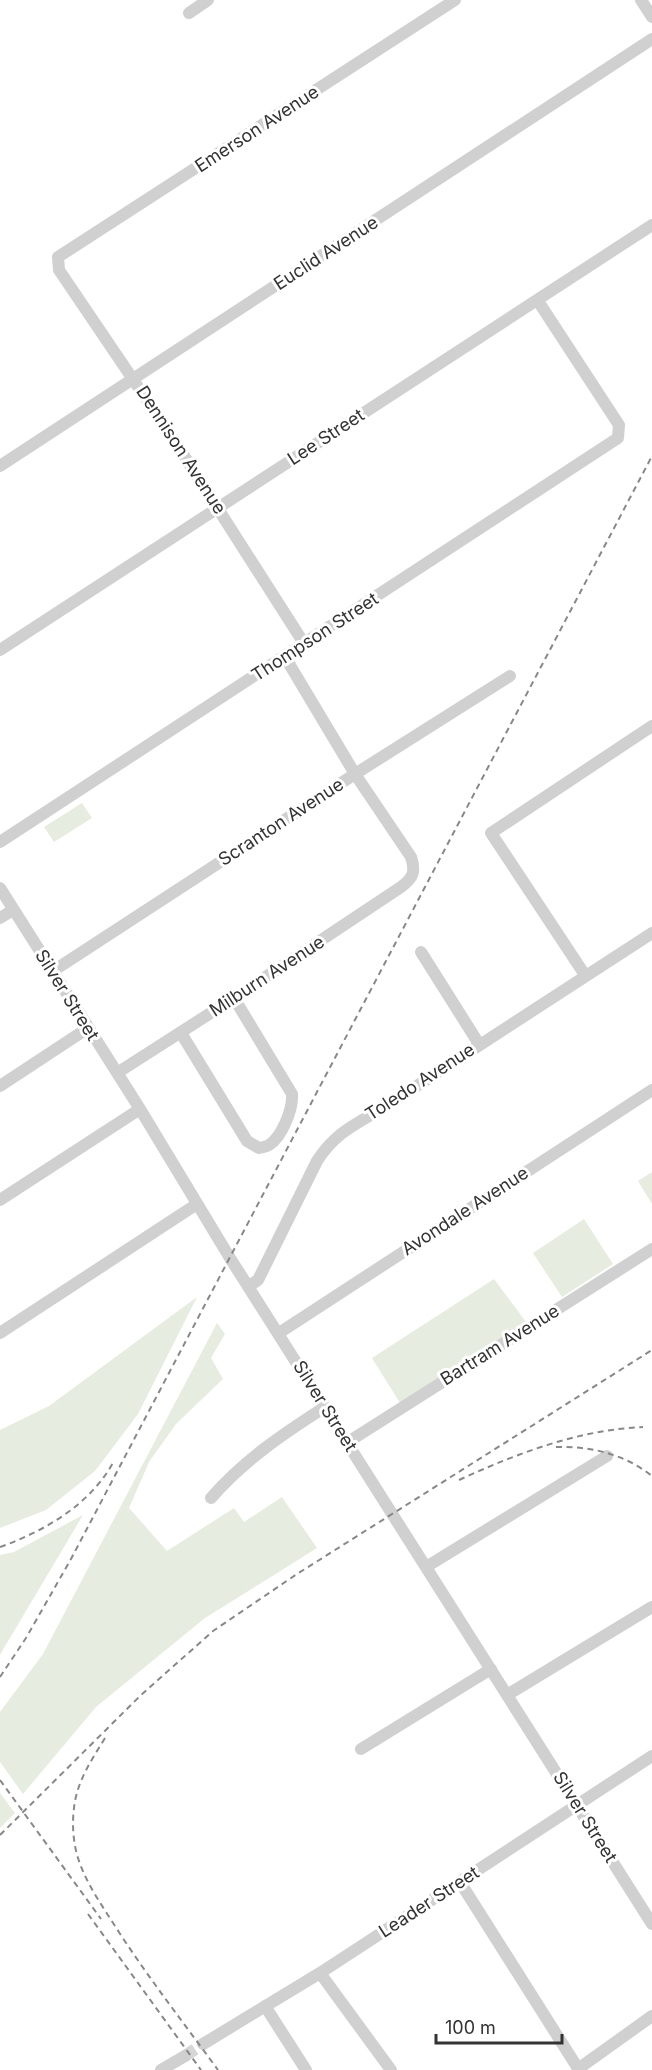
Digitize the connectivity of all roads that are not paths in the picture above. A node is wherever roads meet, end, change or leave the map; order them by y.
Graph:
1 (208, 0) edge
2 (455, 0) edge
3 (641, 0) edge
4 (189, 13) dead end
5 (652, 17) edge
6 (652, 39) edge
7 (652, 225) edge
8 (58, 257) joint
9 (538, 301) junction
10 (133, 378) junction
11 (0, 466) edge
12 (218, 507) junction
13 (304, 645) junction
14 (0, 650) edge
15 (285, 657) junction
16 (510, 676) dead end
17 (652, 726) edge
18 (356, 774) junction
19 (0, 842) edge
20 (0, 888) edge
21 (14, 910) junction
22 (0, 918) edge
23 (652, 933) edge
24 (421, 952) dead end
25 (53, 971) junction
26 (585, 975) junction
27 (234, 998) junction
28 (88, 1028) junction
29 (181, 1032) junction
30 (479, 1044) junction
31 (117, 1073) junction
32 (0, 1086) edge
33 (652, 1090) edge
34 (140, 1109) junction
35 (0, 1200) edge
36 (197, 1204) junction
37 (652, 1249) edge
38 (249, 1286) junction
39 (0, 1333) edge
40 (279, 1333) junction
41 (325, 1407) junction
42 (348, 1442) junction
43 (607, 1456) dead end
44 (210, 1498) dead end
45 (426, 1567) junction
46 (652, 1607) edge
47 (491, 1669) junction
48 (507, 1695) junction
49 (361, 1749) dead end
50 (652, 1756) edge
51 (577, 1804) junction
52 (460, 1882) junction
53 (652, 1924) edge
54 (320, 1973) junction
55 (265, 2006) junction
56 (652, 2016) edge
57 (203, 2044) tunnel mouth
58 (185, 2056) tunnel mouth
59 (578, 2069) edge
60 (161, 2070) edge
61 (306, 2070) edge
62 (391, 2070) edge

1 - 4 street
2 - 8 street, Emerson Avenue
3 - 5 street
6 - 10 street, Euclid Avenue
7 - 9 street, Lee Street
8 - 10 street, Dennison Avenue
9 - 12 street, Lee Street
9 - 13 street, Thompson Street
10 - 11 street, Euclid Avenue
10 - 12 street, Dennison Avenue
12 - 13 street, Dennison Avenue
12 - 14 street, Lee Street
13 - 15 street, Thompson Street
15 - 18 street
15 - 19 street, Thompson Street
16 - 18 street, Scranton Avenue
17 - 26 street
18 - 25 street, Scranton Avenue
18 - 27 street, Milburn Avenue
20 - 21 street, Silver Street
21 - 22 street
21 - 25 street, Silver Street
23 - 26 street, Toledo Avenue
24 - 30 street
25 - 28 street, Silver Street
26 - 30 street, Toledo Avenue
27 - 29 street, Milburn Avenue
27 - 29 street
28 - 31 street, Silver Street
28 - 32 street
29 - 31 street, Milburn Avenue
30 - 38 street, Toledo Avenue
31 - 34 street, Silver Street
33 - 40 street, Avondale Avenue
34 - 35 street
34 - 36 street, Silver Street
36 - 38 street, Silver Street
36 - 39 street
37 - 42 street, Bartram Avenue
38 - 40 street, Silver Street
40 - 41 street, Silver Street
41 - 42 street, Silver Street
41 - 44 street
42 - 45 street, Silver Street
43 - 45 street
45 - 47 street, Silver Street
46 - 48 street
47 - 48 street, Silver Street
47 - 49 street
48 - 51 street, Silver Street
50 - 51 street, Leader Street
51 - 52 street, Leader Street
51 - 53 street, Silver Street
52 - 54 street, Leader Street
52 - 59 street
54 - 55 street, Leader Street
54 - 62 street
55 - 57 street, Leader Street
55 - 61 street
56 - 59 street
58 - 60 street

